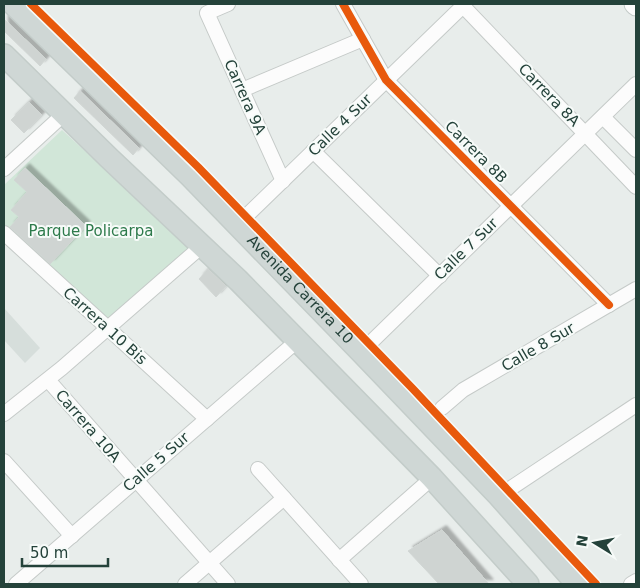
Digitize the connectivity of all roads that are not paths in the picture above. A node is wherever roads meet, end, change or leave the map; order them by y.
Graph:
1 (13, 4) edge
2 (228, 4) edge
3 (343, 4) edge
4 (463, 4) edge
5 (363, 39) junction
6 (4, 55) edge
7 (386, 80) junction
8 (636, 84) edge
9 (242, 90) junction
10 (64, 114) junction
11 (603, 117) junction
12 (585, 133) junction
13 (636, 150) edge
14 (313, 152) junction
15 (4, 169) edge
16 (283, 181) junction
17 (636, 187) edge
18 (511, 206) junction
19 (237, 225) junction
20 (4, 233) edge
21 (203, 245) junction
22 (440, 276) junction
23 (636, 289) edge
24 (608, 305) junction
25 (108, 329) junction
26 (297, 341) junction
27 (362, 352) junction
28 (48, 380) junction
29 (636, 405) edge
30 (442, 408) dead end
31 (4, 414) edge
32 (207, 419) junction
33 (4, 461) edge
34 (258, 469) dead end
35 (432, 478) junction
36 (136, 480) junction
37 (499, 496) junction
38 (284, 498) junction
39 (72, 536) junction
40 (339, 560) junction
41 (210, 563) junction
42 (636, 581) edge
43 (16, 584) edge
44 (185, 584) edge
45 (228, 584) edge
46 (361, 584) edge
47 (528, 584) edge
48 (577, 584) edge
49 (631, 584) edge

1 - 19 main road, Avenida Carrera 10
2 - 9 street, Carrera 9A
3 - 5 street, Carrera 8B
4 - 7 street, Calle 4 Sur
4 - 12 street, Carrera 8A
5 - 7 street, Carrera 8B
5 - 9 street
6 - 10 main road
7 - 14 street, Calle 4 Sur
7 - 18 street, Carrera 8B
8 - 11 street, Calle 7 Sur
9 - 16 street, Carrera 9A
10 - 15 street
10 - 21 main road
11 - 12 street, Calle 7 Sur
11 - 13 street
12 - 17 street, Carrera 8A
12 - 18 street, Calle 7 Sur
14 - 16 street, Calle 4 Sur
14 - 22 street
16 - 19 street, Calle 4 Sur
18 - 22 street, Calle 7 Sur
18 - 24 street, Carrera 8B
19 - 27 main road, Avenida Carrera 10
20 - 25 street, Carrera 10 Bis
21 - 25 street
21 - 26 main road
22 - 27 street, Calle 7 Sur
23 - 24 street, Calle 8 Sur
24 - 30 street, Calle 8 Sur
25 - 28 street
25 - 32 street, Carrera 10 Bis
26 - 32 street, Calle 5 Sur
26 - 35 main road
27 - 37 main road, Avenida Carrera 10
28 - 31 street
28 - 36 street, Carrera 10A
29 - 37 street
32 - 36 street, Calle 5 Sur
33 - 39 street
34 - 38 street
35 - 40 street
35 - 47 main road
36 - 39 street, Calle 5 Sur
36 - 41 street, Carrera 10A
37 - 48 main road, Avenida Carrera 10
38 - 40 street
38 - 41 street
39 - 43 street, Calle 5 Sur
40 - 46 street
41 - 44 street
41 - 45 street, Carrera 10A
42 - 49 street

